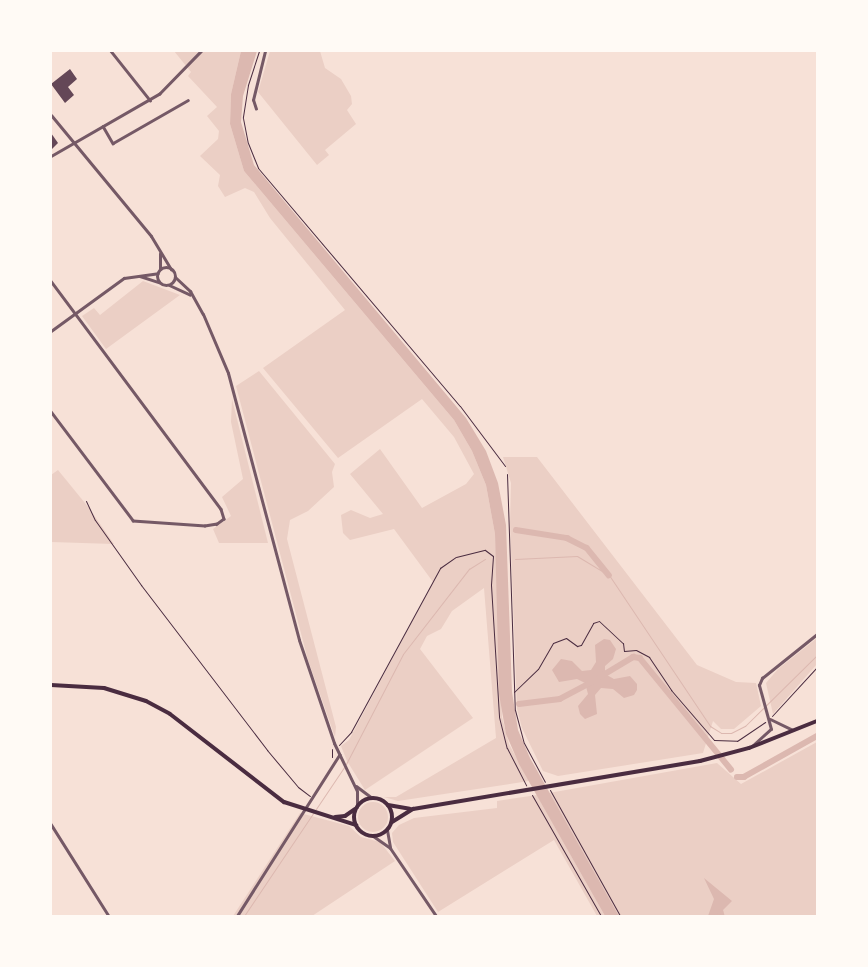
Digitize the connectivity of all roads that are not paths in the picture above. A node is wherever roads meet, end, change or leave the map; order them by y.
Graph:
1 (111, 51) edge
2 (201, 51) edge
3 (266, 51) edge
4 (150, 100) junction
5 (188, 100) dead end
6 (256, 109) dead end
7 (51, 115) edge
8 (103, 126) junction
9 (73, 143) junction
10 (51, 156) edge
11 (158, 248) junction
12 (171, 269) junction
13 (159, 271) junction
14 (138, 275) junction
15 (175, 277) junction
16 (51, 281) edge
17 (159, 282) junction
18 (169, 285) junction
19 (193, 297) junction
20 (75, 313) junction
21 (51, 331) edge
22 (51, 412) edge
23 (817, 634) edge
24 (51, 685) edge
25 (770, 719) junction
26 (817, 721) edge
27 (797, 730) junction
28 (749, 748) junction
29 (339, 755) junction
30 (354, 783) junction
31 (372, 798) junction
32 (388, 805) junction
33 (357, 807) junction
34 (413, 809) junction
35 (330, 818) junction
36 (392, 822) junction
37 (51, 824) edge
38 (356, 825) junction
39 (387, 830) junction
40 (373, 836) junction
41 (390, 848) junction
42 (109, 916) edge
43 (237, 916) edge
44 (436, 916) edge

1 - 4 street
2 - 4 street
3 - 6 street
4 - 8 street
5 - 8 street
7 - 9 street
8 - 9 street
9 - 10 street
9 - 11 street
11 - 12 street
11 - 13 street
12 - 13 street
12 - 15 street
13 - 14 street
13 - 17 street
14 - 17 street
14 - 20 street
15 - 18 street
15 - 19 street
16 - 20 street
17 - 18 street
18 - 19 street
19 - 29 street
20 - 21 street
20 - 22 street
23 - 25 street
24 - 35 main road
25 - 27 street
25 - 28 street
26 - 27 main road
27 - 28 main road
28 - 34 main road
29 - 30 street
29 - 43 street
30 - 31 street
30 - 33 street
31 - 32 main road
31 - 33 main road
32 - 34 main road
32 - 36 main road
33 - 35 main road
33 - 38 main road
34 - 36 main road
35 - 38 main road
36 - 39 main road
37 - 42 street
38 - 40 main road
39 - 40 main road
39 - 41 street
40 - 41 street
41 - 44 street

